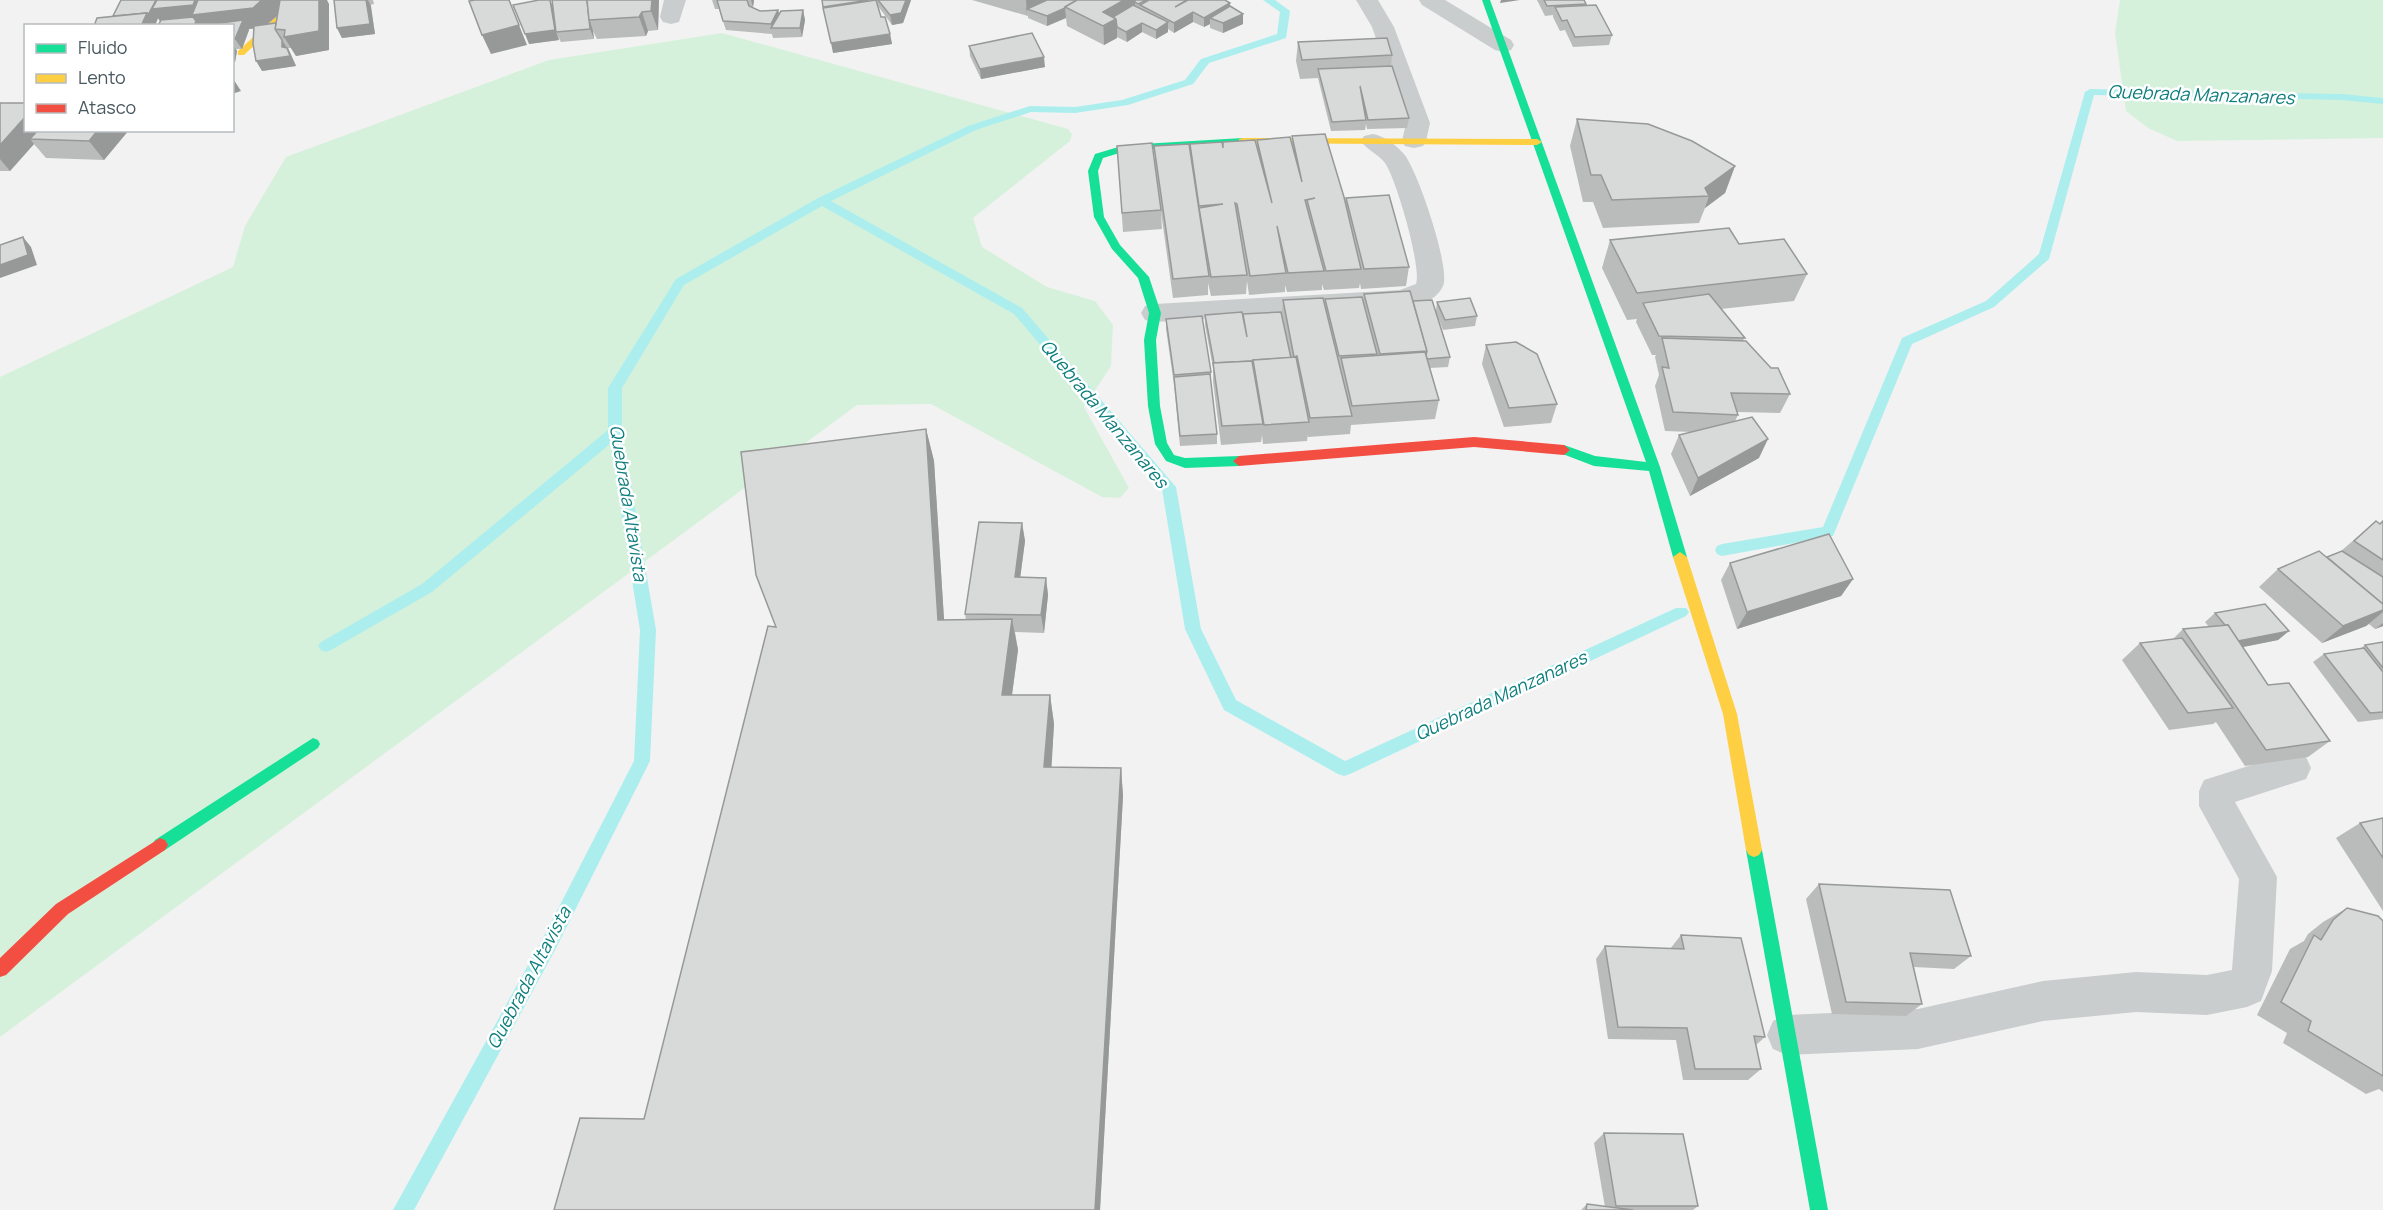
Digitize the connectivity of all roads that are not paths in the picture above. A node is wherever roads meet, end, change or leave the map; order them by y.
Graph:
1 (299, 0) edge
2 (1367, 0) edge
3 (1430, 0) edge
4 (1486, 0) edge
5 (1503, 45) junction
6 (241, 53) dead end
7 (1374, 141) junction
8 (1414, 141) junction
9 (1537, 142) junction
10 (1155, 313) junction
11 (1654, 467) junction
12 (313, 744) dead end
13 (2293, 768) edge
14 (0, 969) edge
15 (1787, 1035) junction
16 (1819, 1210) edge

1 - 6 street
2 - 8 street
3 - 5 street
4 - 5 street
5 - 9 street
7 - 8 street
7 - 10 street
7 - 10 street
8 - 9 street
9 - 11 street
10 - 11 street
11 - 15 street
12 - 14 street
13 - 15 street
15 - 16 street

